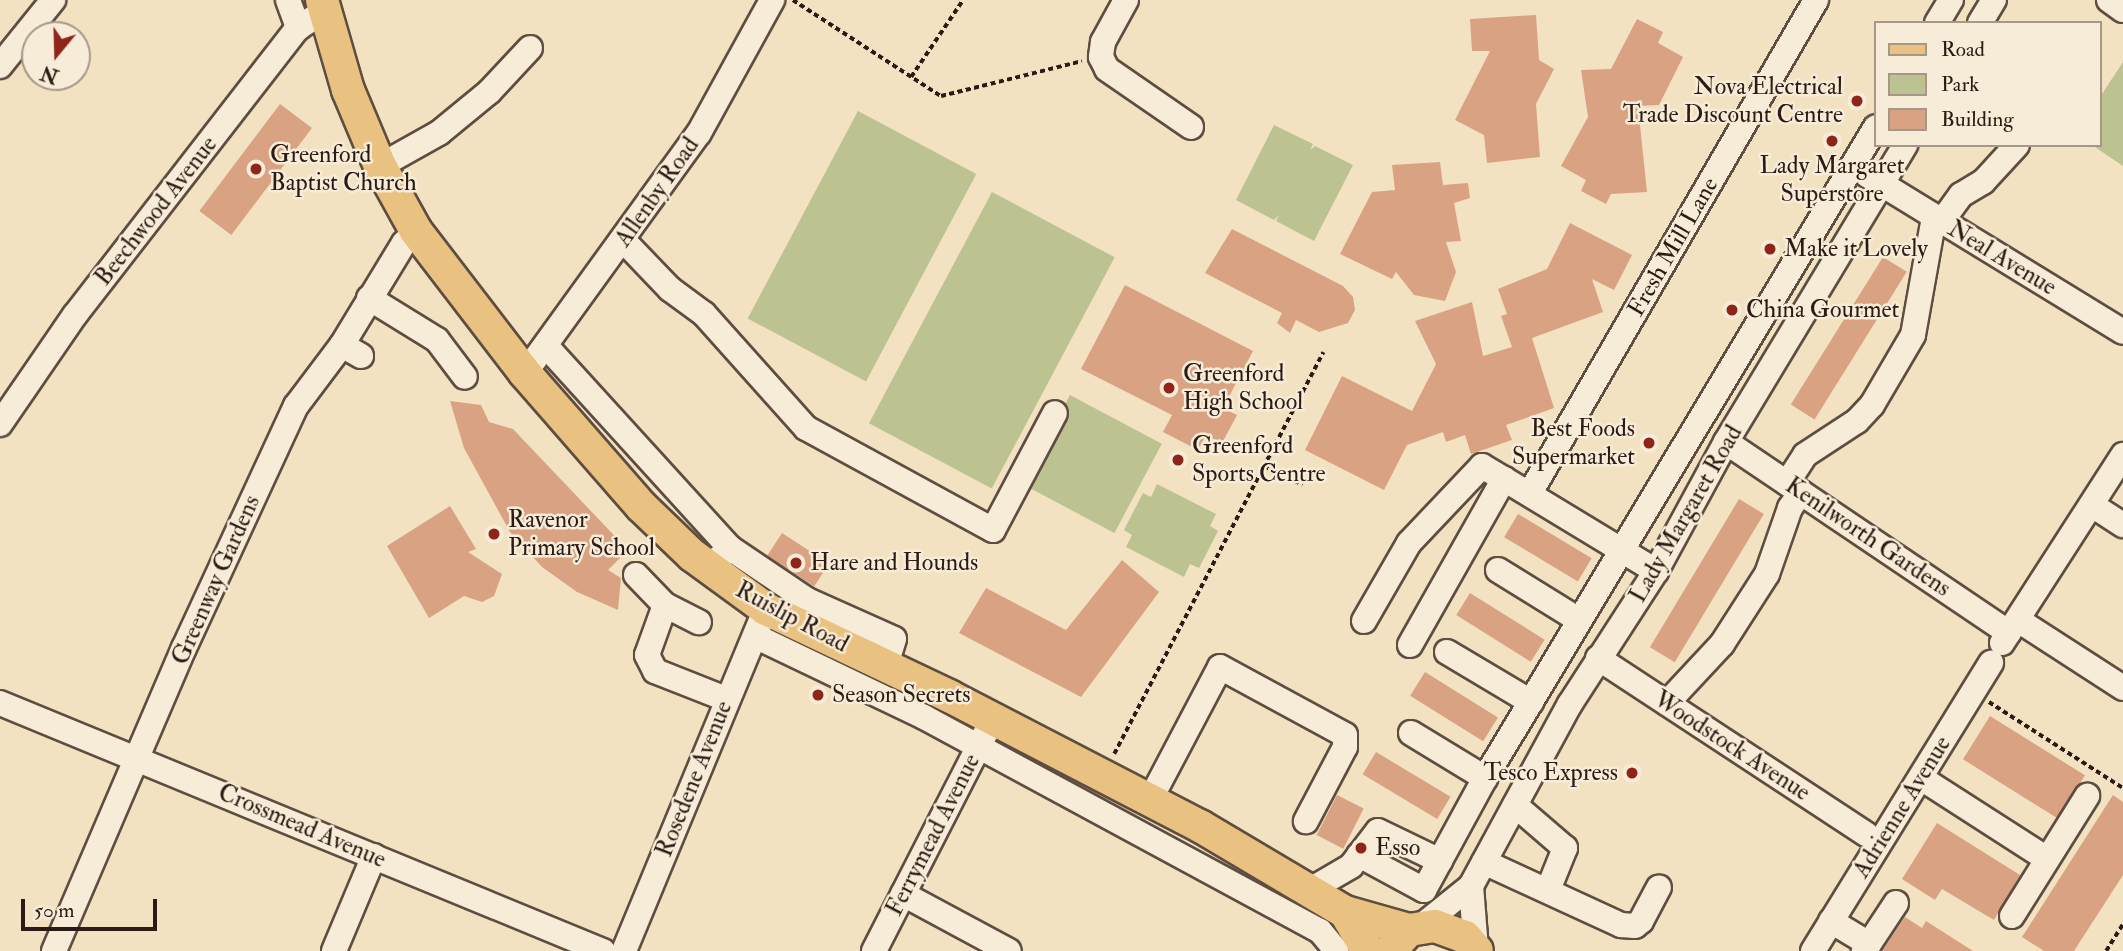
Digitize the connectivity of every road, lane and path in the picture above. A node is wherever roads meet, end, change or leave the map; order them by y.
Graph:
1 (53, 0) edge
2 (288, 0) edge
3 (772, 0) edge
4 (793, 0) edge
5 (963, 0) edge
6 (1126, 0) edge
7 (1816, 0) edge
8 (1951, 0) edge
9 (1994, 0) edge
10 (2109, 0) edge
11 (2123, 10) edge
12 (314, 13) edge
13 (1938, 21) edge
14 (1981, 21) edge
15 (530, 48) dead end
16 (1101, 57) junction
17 (0, 66) edge
18 (911, 76) junction
19 (1191, 127) dead end
20 (1874, 130) edge
21 (1904, 147) edge
22 (2015, 147) edge
23 (380, 166) junction
24 (1853, 166) junction
25 (1881, 184) junction
26 (1938, 219) junction
27 (416, 231) junction
28 (623, 240) junction
29 (369, 298) junction
30 (2123, 332) edge
31 (547, 348) junction
32 (1323, 352) dead end
33 (525, 373) junction
34 (465, 377) dead end
35 (1055, 413) dead end
36 (0, 424) edge
37 (1726, 442) junction
38 (2123, 455) edge
39 (1264, 466) junction
40 (1504, 479) junction
41 (1303, 485) dead end
42 (1794, 487) junction
43 (1530, 493) junction
44 (2092, 505) junction
45 (2123, 525) edge
46 (1622, 550) junction
47 (719, 559) junction
48 (1498, 570) dead end
49 (1656, 570) junction
50 (636, 575) dead end
51 (665, 605) junction
52 (801, 612) junction
53 (1579, 620) junction
54 (1364, 621) dead end
55 (699, 622) dead end
56 (760, 623) junction
57 (2005, 639) junction
58 (1410, 645) dead end
59 (1447, 652) dead end
60 (1598, 658) junction
61 (2123, 688) edge
62 (1973, 691) junction
63 (726, 699) junction
64 (1531, 702) junction
65 (0, 703) edge
66 (1667, 703) junction
67 (993, 719) junction
68 (1411, 733) dead end
69 (979, 747) junction
70 (1111, 759) dead end
71 (137, 760) junction
72 (1485, 778) junction
73 (1921, 778) junction
74 (2123, 788) edge
75 (2087, 796) dead end
76 (1150, 800) junction
77 (1515, 805) junction
78 (1306, 821) dead end
79 (1866, 834) dead end
80 (1359, 855) junction
81 (374, 856) junction
82 (2048, 859) junction
83 (1440, 861) junction
84 (1484, 862) junction
85 (1552, 880) dead end
86 (1471, 886) junction
87 (1659, 887) dead end
88 (1310, 890) junction
89 (903, 894) junction
90 (1896, 903) dead end
91 (1345, 912) junction
92 (2012, 916) dead end
93 (1831, 922) junction
94 (2123, 924) edge
95 (1406, 936) edge
96 (1867, 948) edge
97 (341, 949) edge
98 (1476, 950) edge
99 (54, 951) edge
100 (603, 951) edge
101 (624, 951) edge
102 (874, 951) edge
103 (1009, 951) edge
104 (1337, 951) edge
105 (1367, 951) edge
106 (1812, 951) edge
107 (2106, 951) edge

1 - 17 street
2 - 12 street
3 - 28 street, Allenby Road
4 - 18 path
5 - 18 path
6 - 16 street
7 - 43 street, Fresh Mill Lane
8 - 13 street
9 - 14 street
10 - 11 street
12 - 23 main road, Ruislip Road
12 - 36 street, Beechwood Avenue
15 - 23 street
16 - 18 path
16 - 19 street
20 - 24 street
21 - 25 street, Lady Margaret Road
22 - 26 street
23 - 27 main road, Ruislip Road
24 - 25 street, Neal Avenue
24 - 46 street
25 - 26 street, Neal Avenue
25 - 37 street, Lady Margaret Road
26 - 30 street, Neal Avenue
26 - 42 street
27 - 29 street, Greenway Gardens
27 - 33 main road, Ruislip Road
28 - 31 street, Allenby Road
28 - 35 street
29 - 34 street
29 - 71 street, Greenway Gardens
31 - 33 street, Allenby Road
31 - 47 street
32 - 39 path
33 - 47 main road, Ruislip Road
37 - 42 street, Kenilworth Gardens
37 - 49 street, Lady Margaret Road
38 - 44 street, Adrienne Avenue
39 - 41 path
39 - 70 path
40 - 43 street
40 - 54 street
40 - 58 street
42 - 57 street, Kenilworth Gardens
42 - 66 street
43 - 46 street
44 - 45 street
44 - 57 street, Adrienne Avenue
46 - 49 street
46 - 53 street
47 - 52 street
47 - 56 main road, Ruislip Road
48 - 53 street
49 - 60 street, Lady Margaret Road
50 - 51 street
51 - 55 street
51 - 63 street
52 - 56 main road, Ruislip Road
52 - 67 main road, Ruislip Road
53 - 64 street
56 - 63 street, Rosedene Avenue
56 - 69 street
57 - 61 street, Kenilworth Gardens
57 - 62 street, Adrienne Avenue
59 - 64 street
60 - 66 street, Woodstock Avenue
60 - 77 street, Lady Margaret Road
62 - 73 street, Adrienne Avenue
62 - 74 path
63 - 101 street, Rosedene Avenue
64 - 72 street
65 - 71 street, Crossmead Avenue
66 - 79 street, Woodstock Avenue
67 - 69 street, Ferrymead Avenue
67 - 76 main road, Ruislip Road
68 - 72 street
69 - 89 street, Ferrymead Avenue
69 - 104 street
71 - 81 street, Crossmead Avenue
71 - 99 street, Greenway Gardens
72 - 83 street
73 - 82 street
73 - 93 street, Adrienne Avenue
75 - 82 street
76 - 78 street
76 - 88 main road, Ruislip Road
77 - 84 street, Lady Margaret Road
77 - 85 street
80 - 83 street
80 - 83 street
80 - 88 street
81 - 97 street
81 - 100 street, Crossmead Avenue
82 - 92 street
84 - 86 street, Lady Margaret Road
84 - 87 street
86 - 95 street, Lady Margaret Road
86 - 98 street
88 - 91 main road, Ruislip Road
89 - 102 street, Ferrymead Avenue
89 - 103 street
90 - 96 street
91 - 95 main road, Ruislip Road
91 - 105 main road, Ruislip Road
93 - 96 street
93 - 106 street, Adrienne Avenue
94 - 107 path
95 - 98 main road, Ruislip Road

